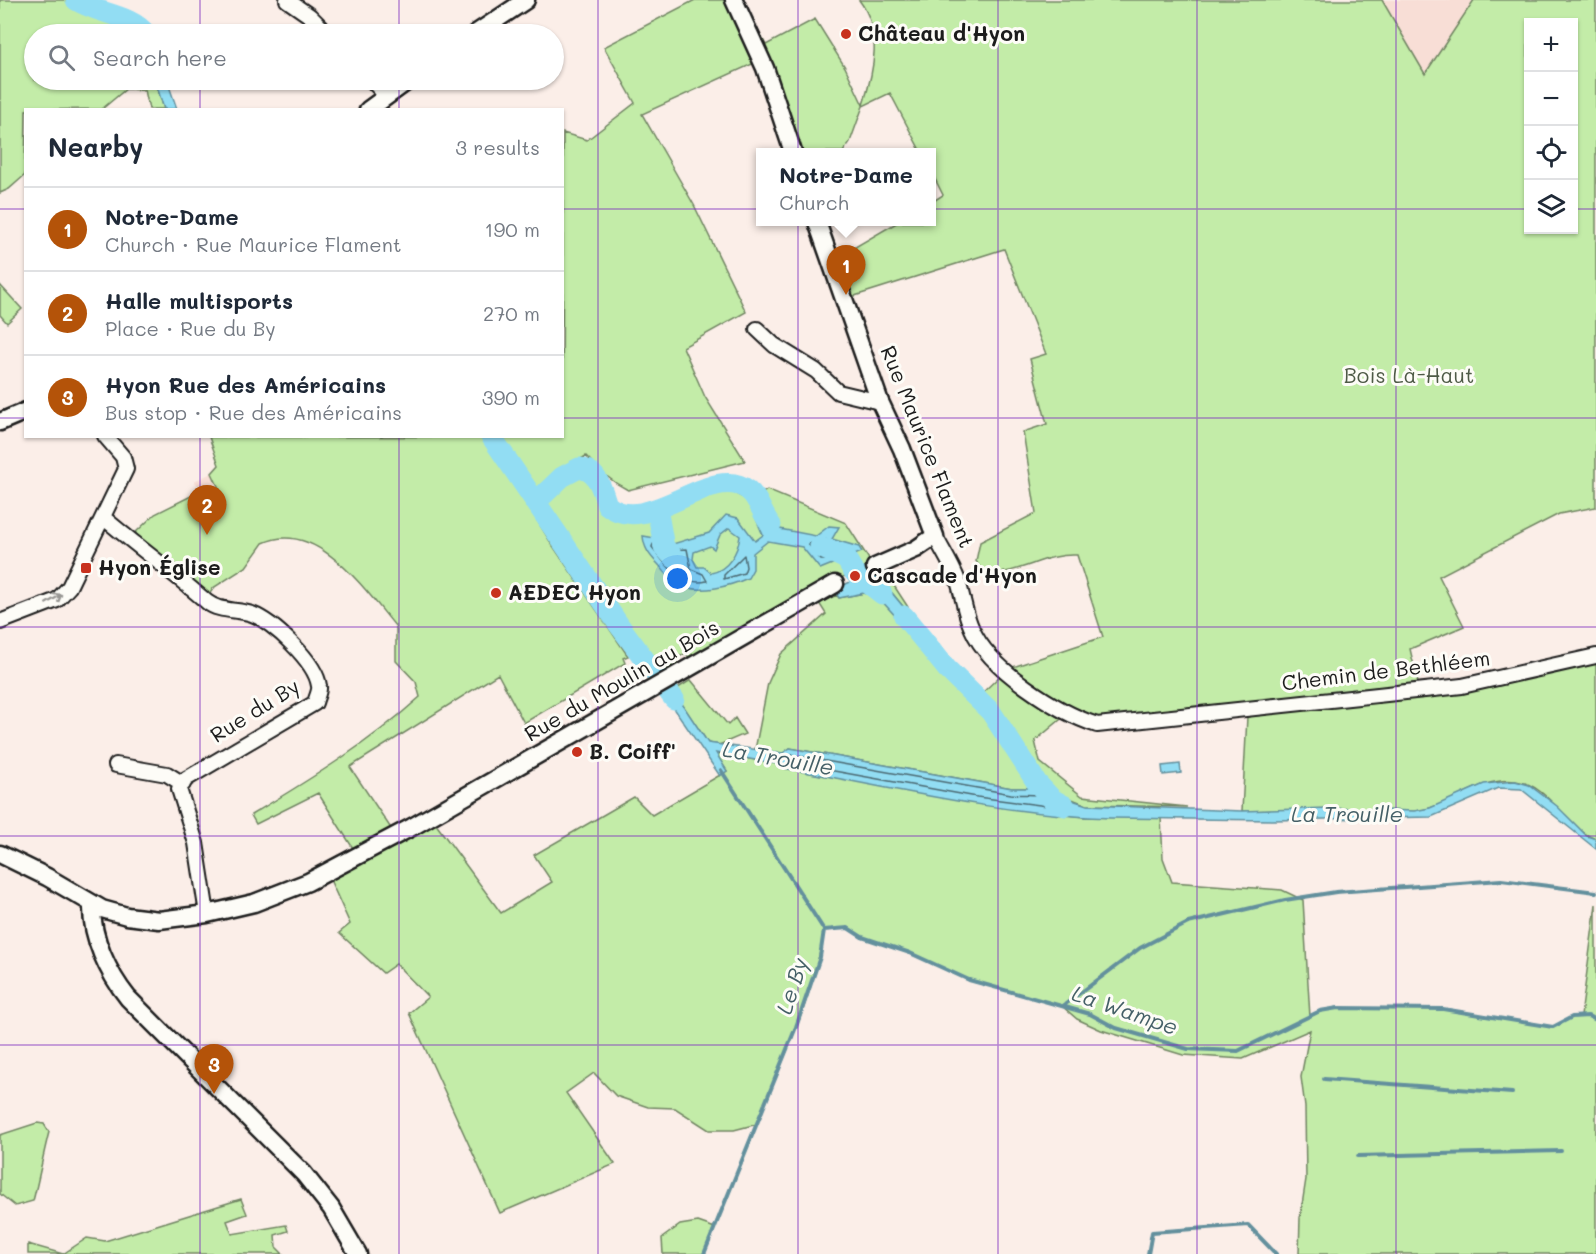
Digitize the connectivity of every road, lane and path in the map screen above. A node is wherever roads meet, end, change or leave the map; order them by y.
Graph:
1 (287, 0) edge
2 (526, 0) edge
3 (734, 0) edge
4 (318, 24) edge
5 (491, 24) edge
6 (381, 90) edge
7 (394, 90) edge
8 (386, 95) junction
9 (370, 108) edge
10 (791, 148) edge
11 (818, 226) edge
12 (757, 329) dead end
13 (880, 402) junction
14 (24, 412) edge
15 (0, 422) edge
16 (107, 438) edge
17 (104, 518) junction
18 (935, 536) junction
19 (875, 567) dead end
20 (835, 584) dead end
21 (0, 622) edge
22 (1596, 656) edge
23 (1180, 717) joint
24 (116, 764) dead end
25 (183, 784) junction
26 (0, 854) edge
27 (92, 905) junction
28 (207, 914) junction
29 (358, 1254) edge

1 - 4 street
2 - 5 street
3 - 10 street
6 - 8 street
7 - 8 street
8 - 9 street
11 - 13 street, Rue Maurice Flament
12 - 13 street
13 - 18 street, Rue Maurice Flament
14 - 15 street
16 - 17 street
21 -> 17 street
17 - 25 street, Rue du By
18 - 19 street
18 - 23 street, Rue Maurice Flament
20 - 28 street, Rue du Moulin au Bois
22 - 23 street, Chemin de Bethléem
24 - 25 street
25 - 28 street
26 - 27 street, Rue du Moulin au Bois
27 - 28 street, Rue du Moulin au Bois
27 - 29 street

